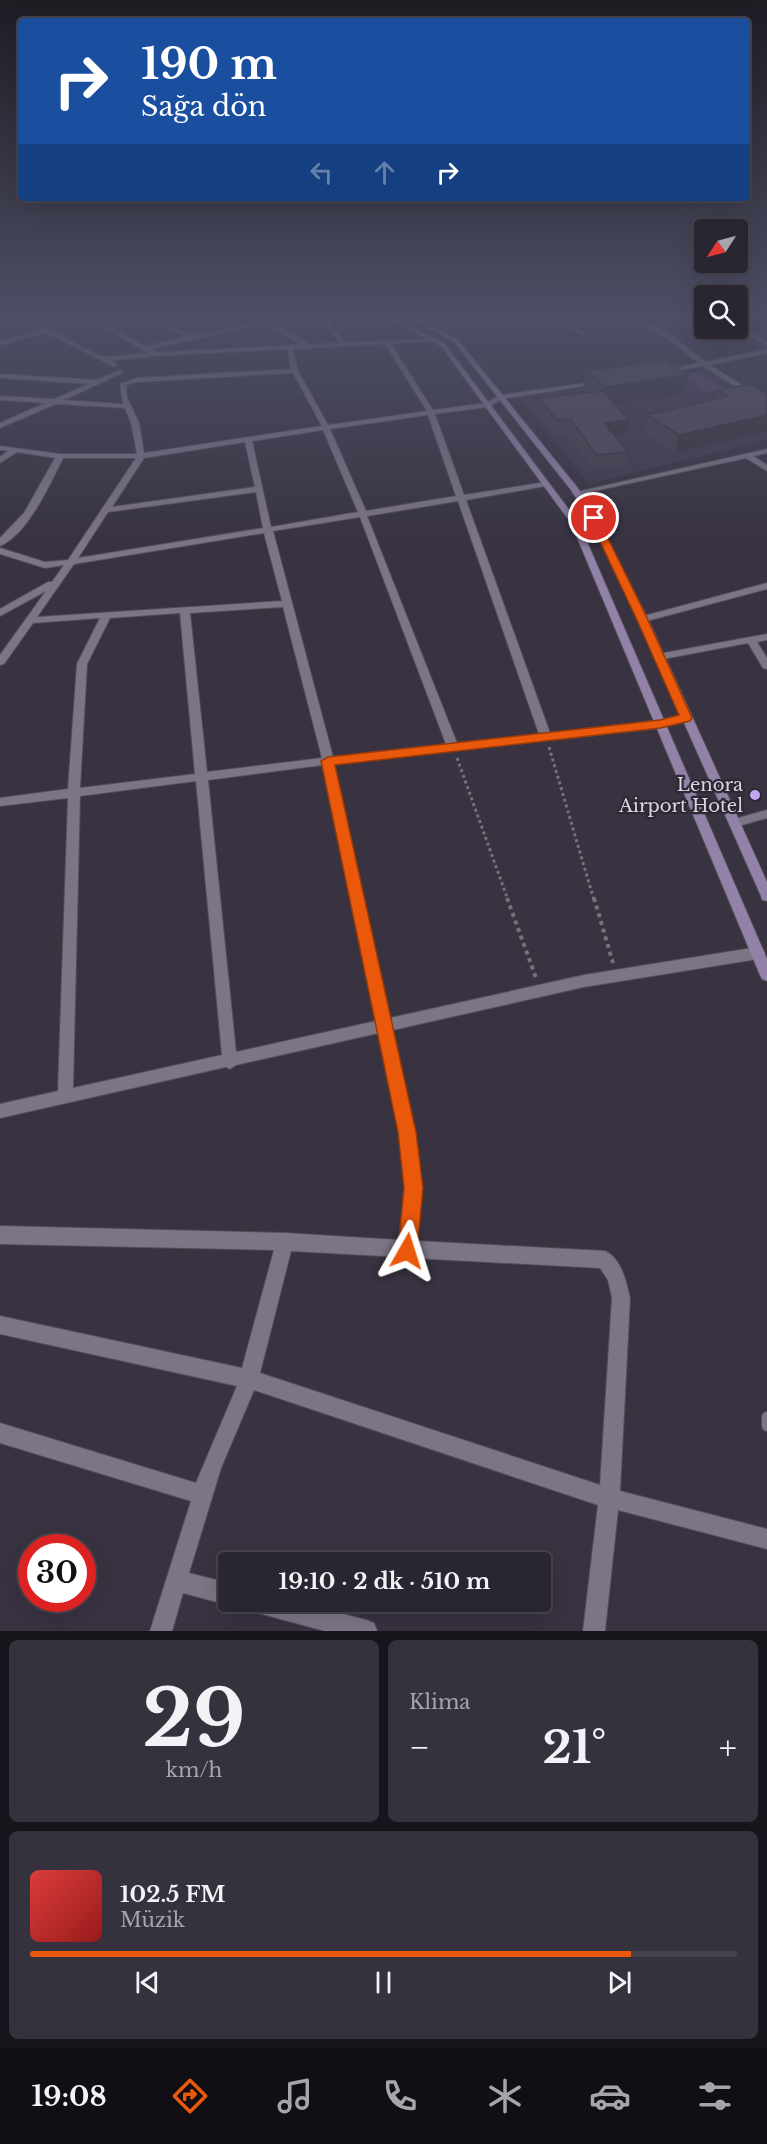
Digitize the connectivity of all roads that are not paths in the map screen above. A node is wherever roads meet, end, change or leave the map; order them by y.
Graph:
1 (69, 394) edge
2 (125, 394) edge
3 (308, 394) edge
4 (419, 394) edge
5 (480, 394) edge
6 (498, 394) edge
7 (521, 394) edge
8 (752, 394) edge
9 (500, 397) junction
10 (0, 398) edge
11 (53, 401) junction
12 (767, 404) edge
13 (488, 405) junction
14 (128, 406) junction
15 (430, 411) junction
16 (0, 426) edge
17 (326, 427) junction
18 (248, 439) junction
19 (0, 448) edge
20 (15, 450) junction
21 (767, 451) edge
22 (60, 456) junction
23 (141, 456) junction
24 (748, 456) junction
25 (0, 461) edge
26 (767, 469) edge
27 (546, 484) junction
28 (259, 489) junction
29 (576, 493) junction
30 (460, 499) junction
31 (105, 510) junction
32 (363, 515) junction
33 (268, 530) junction
34 (0, 543) edge
35 (0, 551) edge
36 (71, 562) junction
37 (57, 580) junction
38 (767, 586) edge
39 (287, 604) junction
40 (186, 611) junction
41 (0, 613) edge
42 (106, 617) junction
43 (28, 620) junction
44 (643, 620) junction
45 (767, 637) edge
46 (752, 640) junction
47 (658, 657) junction
48 (0, 662) edge
49 (767, 666) edge
50 (686, 718) junction
51 (660, 724) junction
52 (546, 737) junction
53 (453, 747) junction
54 (328, 761) junction
55 (202, 778) junction
56 (74, 794) junction
57 (0, 802) edge
58 (767, 814) edge
59 (735, 823) junction
60 (767, 896) edge
61 (758, 953) junction
62 (767, 975) edge
63 (383, 1025) junction
64 (230, 1062) junction
65 (65, 1097) junction
66 (0, 1111) edge
67 (0, 1235) edge
68 (285, 1242) junction
69 (407, 1251) junction
70 (0, 1325) edge
71 (249, 1378) junction
72 (767, 1417) edge
73 (767, 1426) edge
74 (0, 1433) edge
75 (203, 1495) junction
76 (609, 1498) junction
77 (767, 1539) edge
78 (176, 1580) junction
79 (218, 1591) edge
80 (295, 1612) edge
81 (161, 1631) edge
82 (366, 1631) edge
83 (594, 1631) edge

1 - 11 street
2 - 14 street
3 - 17 street
4 - 15 street
5 - 13 main road
6 - 9 main road
7 - 9 street
8 - 12 street
9 - 13 street
9 - 29 main road
10 - 11 street
11 - 14 street
11 - 16 street
13 - 15 street
13 - 27 main road
14 - 23 street
15 - 17 street
15 - 30 street
17 - 18 street
17 - 32 street
18 - 23 street
18 - 28 street
19 - 20 street
20 - 22 street
20 - 25 street
21 - 24 street
22 - 23 street
22 - 34 street
23 - 31 street
24 - 26 street
24 - 29 street
27 - 30 street
27 - 51 main road
28 - 31 street
28 - 33 street
29 - 44 main road
30 - 32 street
30 - 52 street
31 - 36 street
32 - 33 street
32 - 53 street
33 - 36 street
33 - 39 street
35 - 36 street
36 - 37 street
37 - 41 street
37 - 43 street
38 - 44 street
39 - 40 street
39 - 54 street
40 - 42 street
40 - 55 street
42 - 43 street
42 - 56 street
43 - 48 street
44 - 47 main road
45 - 46 street
46 - 47 street
46 - 49 street
47 - 50 main road
50 - 51 street
50 - 59 main road
51 - 52 street
51 - 61 main road
52 - 53 street
53 - 54 street
54 - 55 street
54 - 63 street
55 - 56 street
55 - 64 street
56 - 57 street
56 - 65 street
58 - 59 street
59 - 60 main road
61 - 62 main road
61 - 63 street
63 - 64 street
63 - 69 street
64 - 65 street
65 - 66 street
67 - 68 street
68 - 69 street
68 - 71 street
69 - 76 street
70 - 71 street
71 - 75 street
71 - 76 street
72 - 73 lane
74 - 75 street
75 - 78 street
76 - 77 street
76 - 83 street
78 - 79 street
78 - 81 street
80 - 82 street

